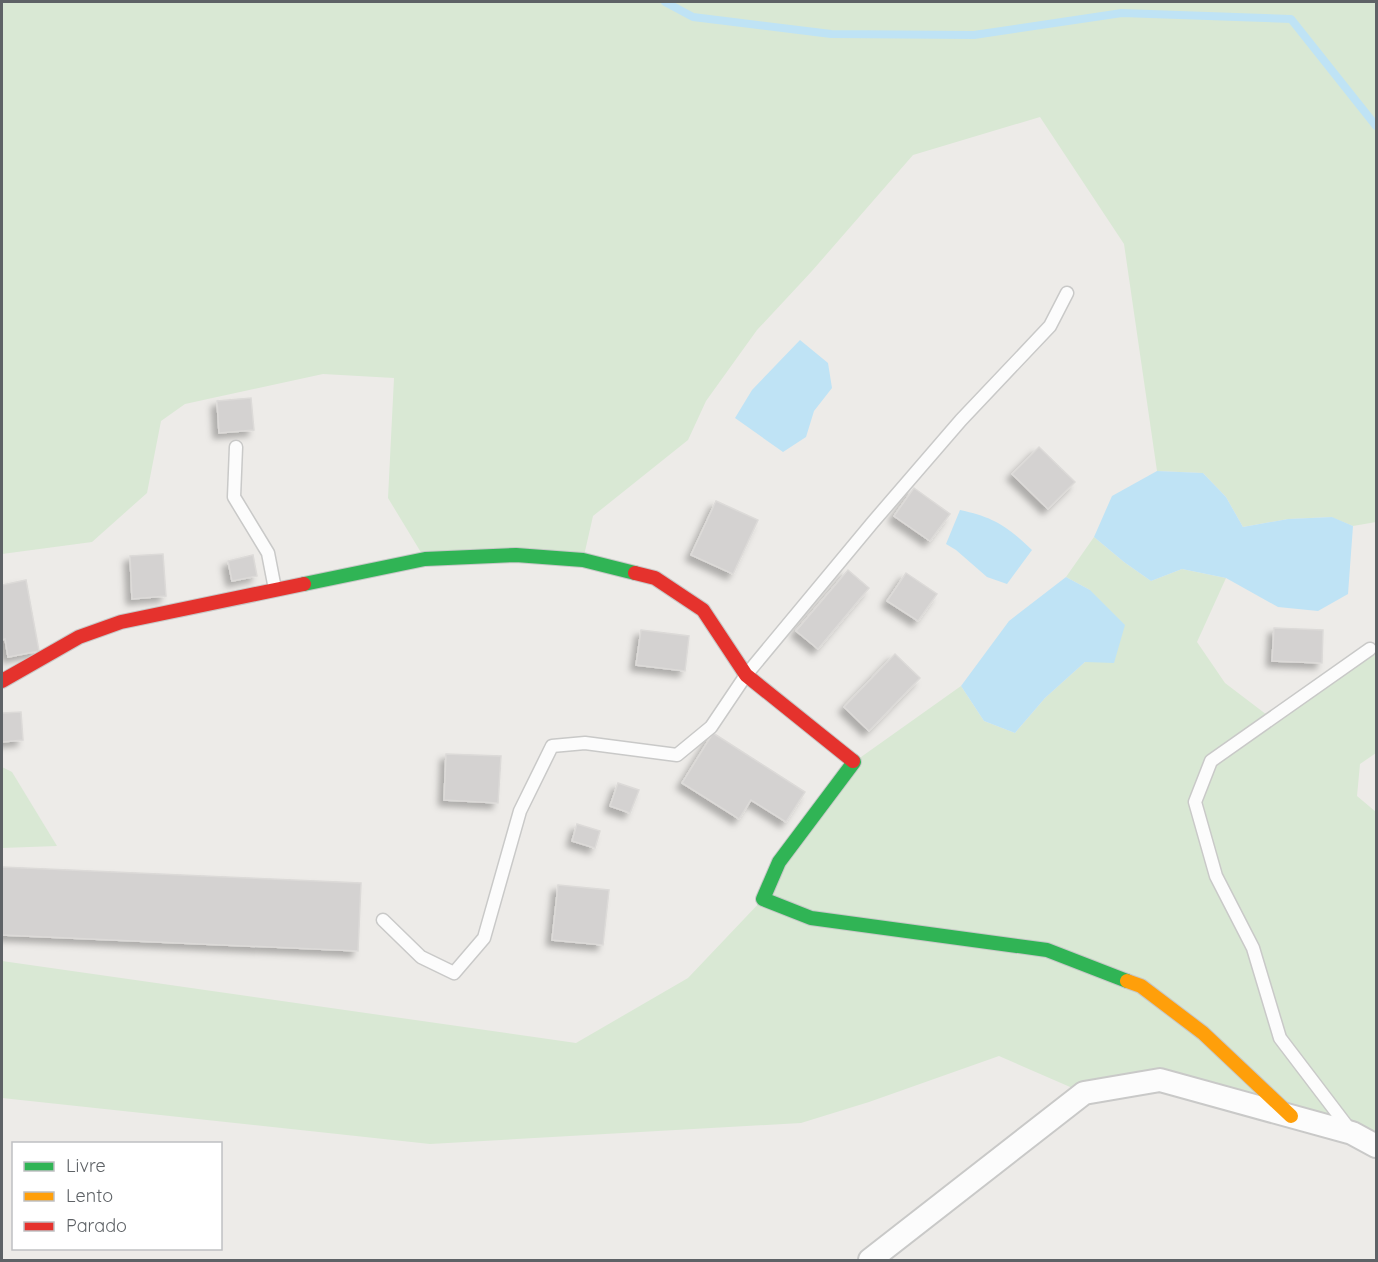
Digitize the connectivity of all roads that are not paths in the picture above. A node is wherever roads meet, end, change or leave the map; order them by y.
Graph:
1 (1066, 293) dead end
2 (236, 447) dead end
3 (275, 589) junction
4 (1370, 649) dead end
5 (746, 675) junction
6 (2, 681) edge
7 (383, 920) dead end
8 (1291, 1116) junction
9 (1352, 1133) junction
10 (1377, 1146) edge
11 (870, 1260) edge

1 - 5 lane
2 - 3 lane
3 - 5 street
3 - 6 street
4 - 9 lane
5 - 7 lane
5 - 8 street
8 - 9 street
8 - 11 street
9 - 10 street

